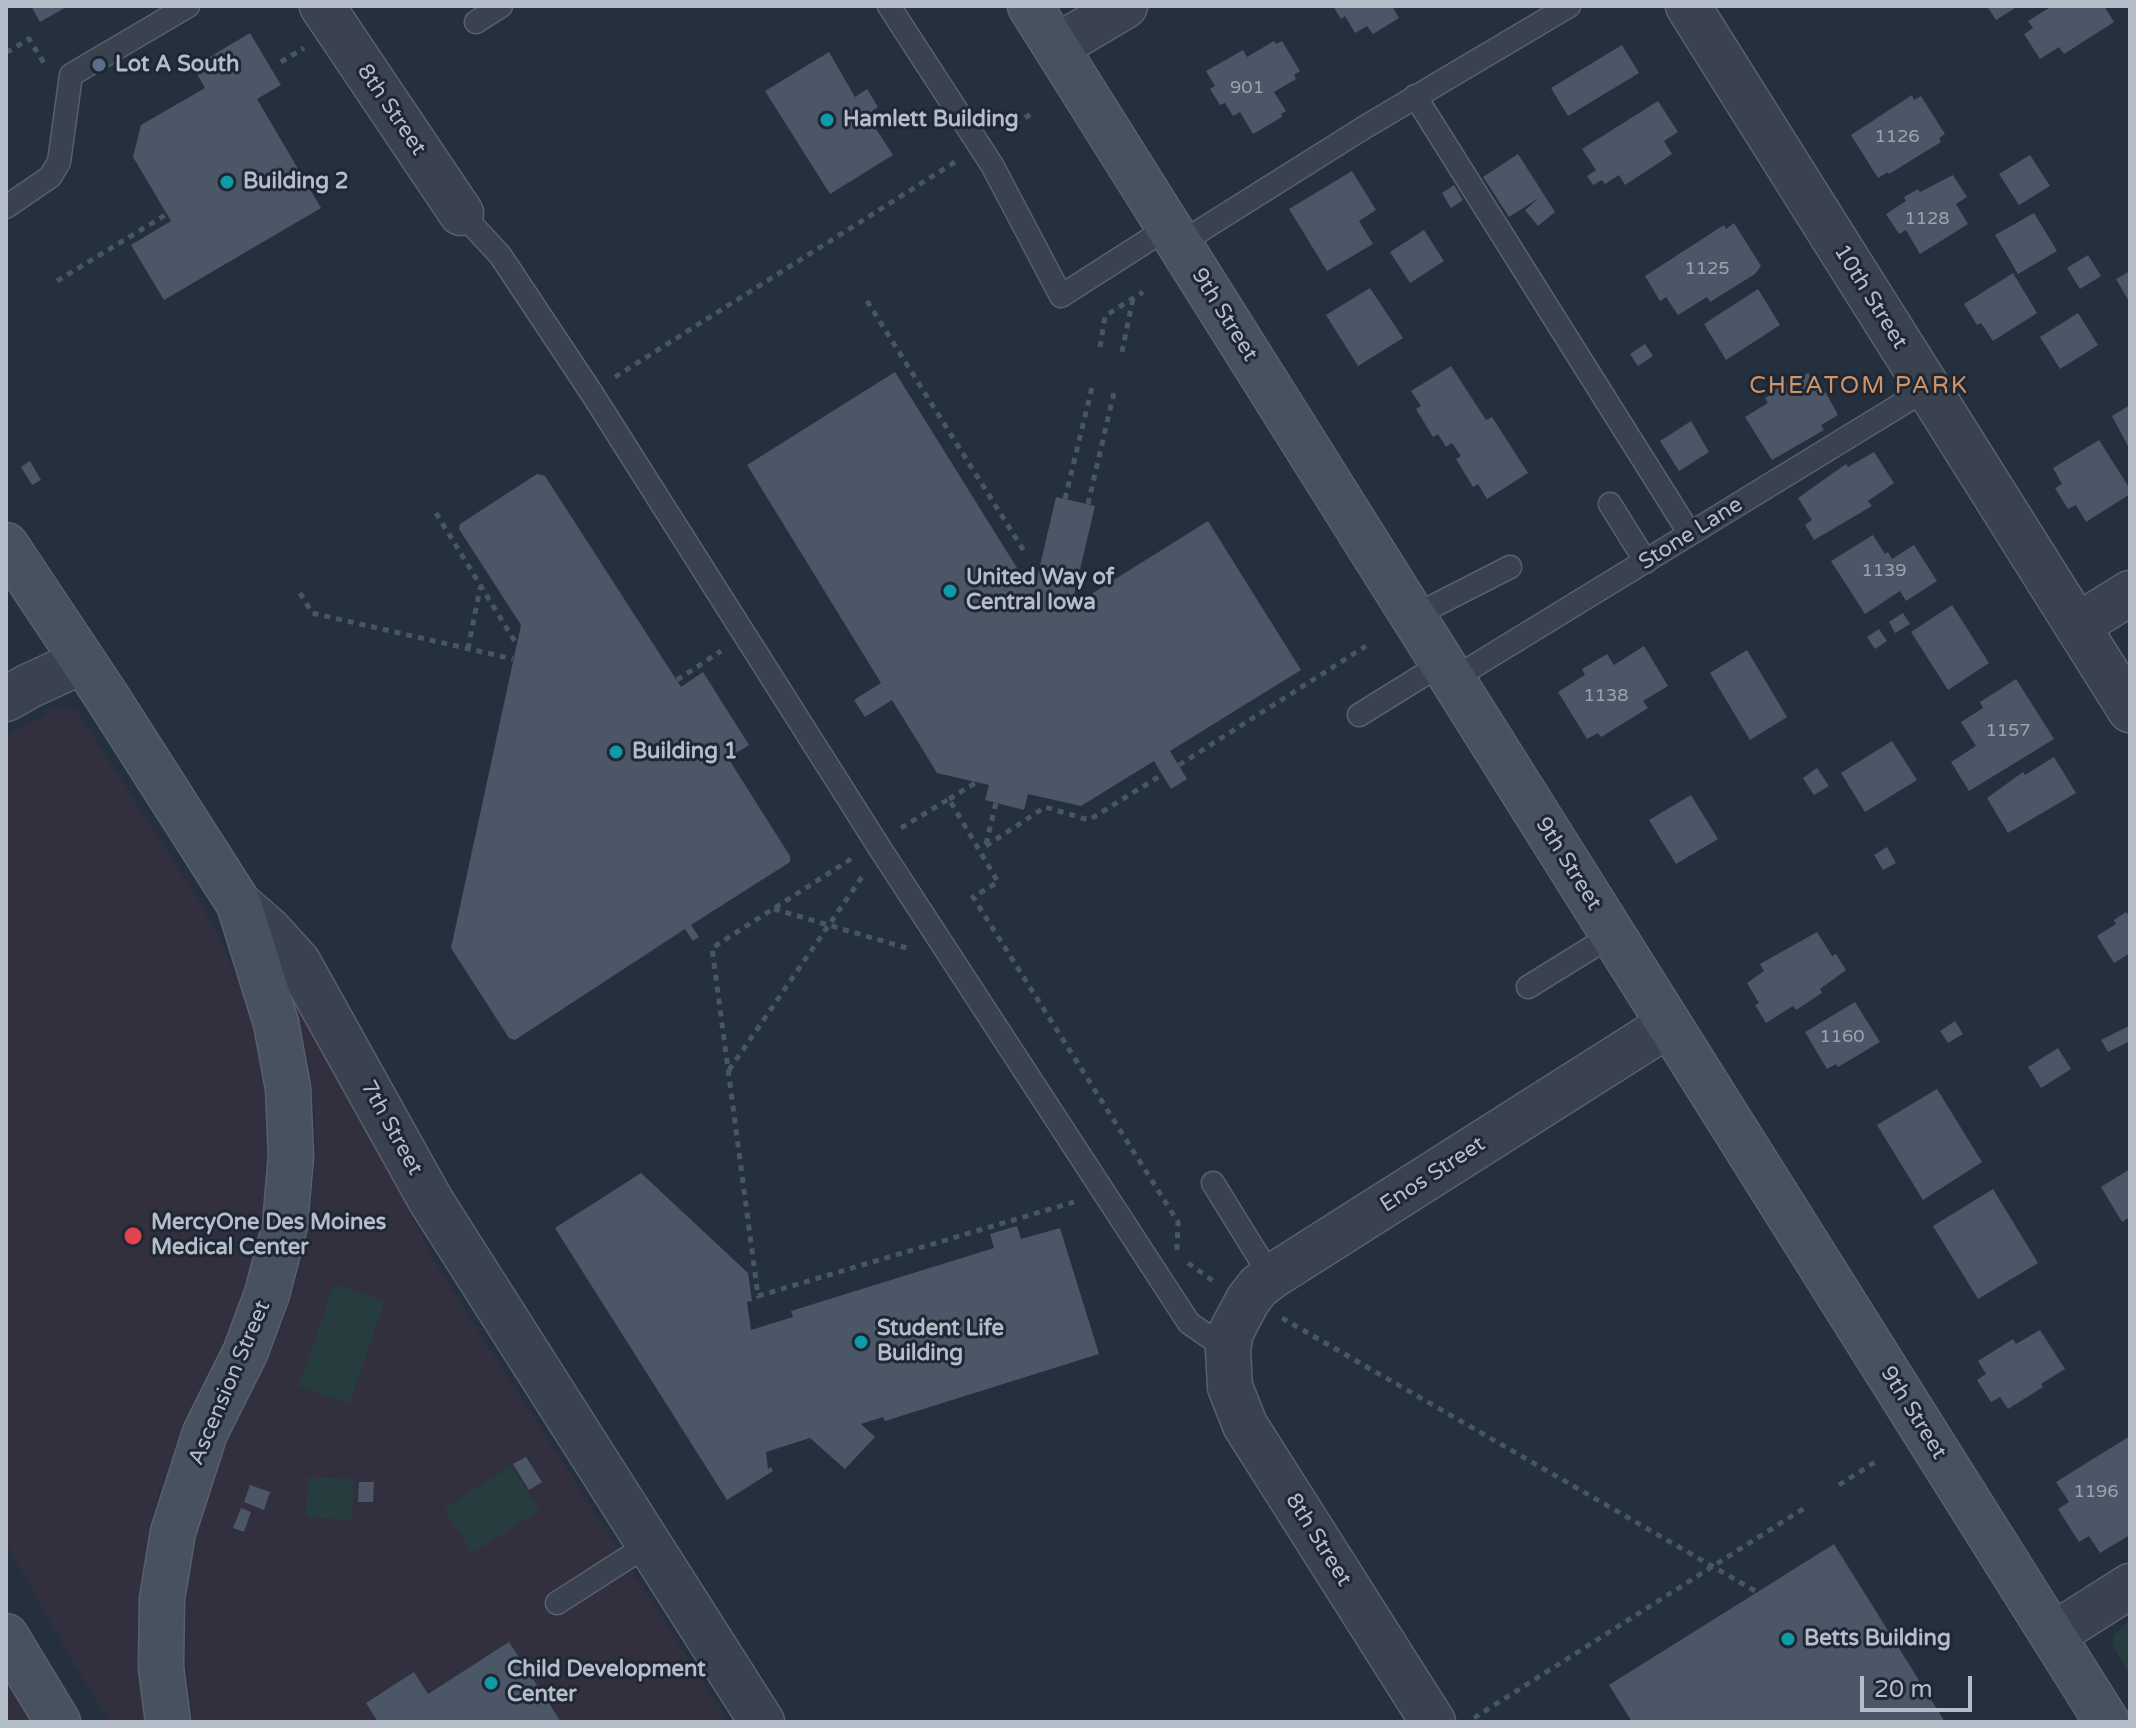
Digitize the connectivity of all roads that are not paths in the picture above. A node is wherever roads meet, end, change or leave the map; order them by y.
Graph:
1 (188, 6) edge
2 (501, 6) edge
3 (889, 6) edge
4 (1030, 6) edge
5 (1125, 6) edge
6 (1569, 6) edge
7 (1688, 6) edge
8 (476, 22) dead end
9 (317, 24) edge
10 (1056, 47) junction
11 (1415, 96) junction
12 (6, 207) edge
13 (461, 213) joint
14 (1174, 236) junction
15 (1928, 388) junction
16 (1610, 504) dead end
17 (1690, 534) junction
18 (6, 545) edge
19 (1646, 562) junction
20 (1510, 567) dead end
21 (2130, 593) edge
22 (1414, 616) junction
23 (2077, 626) junction
24 (83, 661) junction
25 (1448, 671) junction
26 (6, 699) edge
27 (2130, 710) edge
28 (1359, 715) dead end
29 (239, 904) junction
30 (1612, 935) junction
31 (1528, 987) dead end
32 (1668, 1025) junction
33 (1213, 1183) dead end
34 (1271, 1294) junction
35 (1228, 1350) junction
36 (649, 1544) junction
37 (2130, 1586) edge
38 (557, 1603) dead end
39 (2053, 1635) junction
40 (6, 1636) edge
41 (1454, 1720) edge
42 (54, 1721) edge
43 (168, 1722) edge
44 (762, 1722) edge
45 (2107, 1722) edge

1 - 12 lane
2 - 8 lane
3 - 14 lane
4 - 10 street, 9th Street
5 - 10 street
6 - 11 lane
7 - 15 street, 10th Street
9 - 13 street, 8th Street
10 - 14 street, 9th Street
11 - 14 lane
11 - 17 lane
13 - 35 lane
14 - 22 street, 9th Street
15 - 17 lane, Stone Lane
15 - 23 street, 10th Street
16 - 19 lane
17 - 19 lane, Stone Lane
18 - 24 street, 7th Street
19 - 25 lane, Stone Lane
20 - 22 lane
21 - 23 street
22 - 25 street, 9th Street
23 - 27 street, 10th Street
24 - 26 street
24 - 29 street, 7th Street
25 - 28 lane, Stone Lane
25 - 30 street, 9th Street
29 - 36 street, 7th Street
29 - 43 street, Ascension Street
30 - 31 lane
30 - 32 street, 9th Street
32 - 34 street, Enos Street
32 - 39 street, 9th Street
33 - 34 lane
34 - 35 street, Enos Street
35 - 41 street, 8th Street
36 - 38 lane
36 - 44 street, 7th Street
37 - 39 street
39 - 45 street, 9th Street
40 - 42 street

